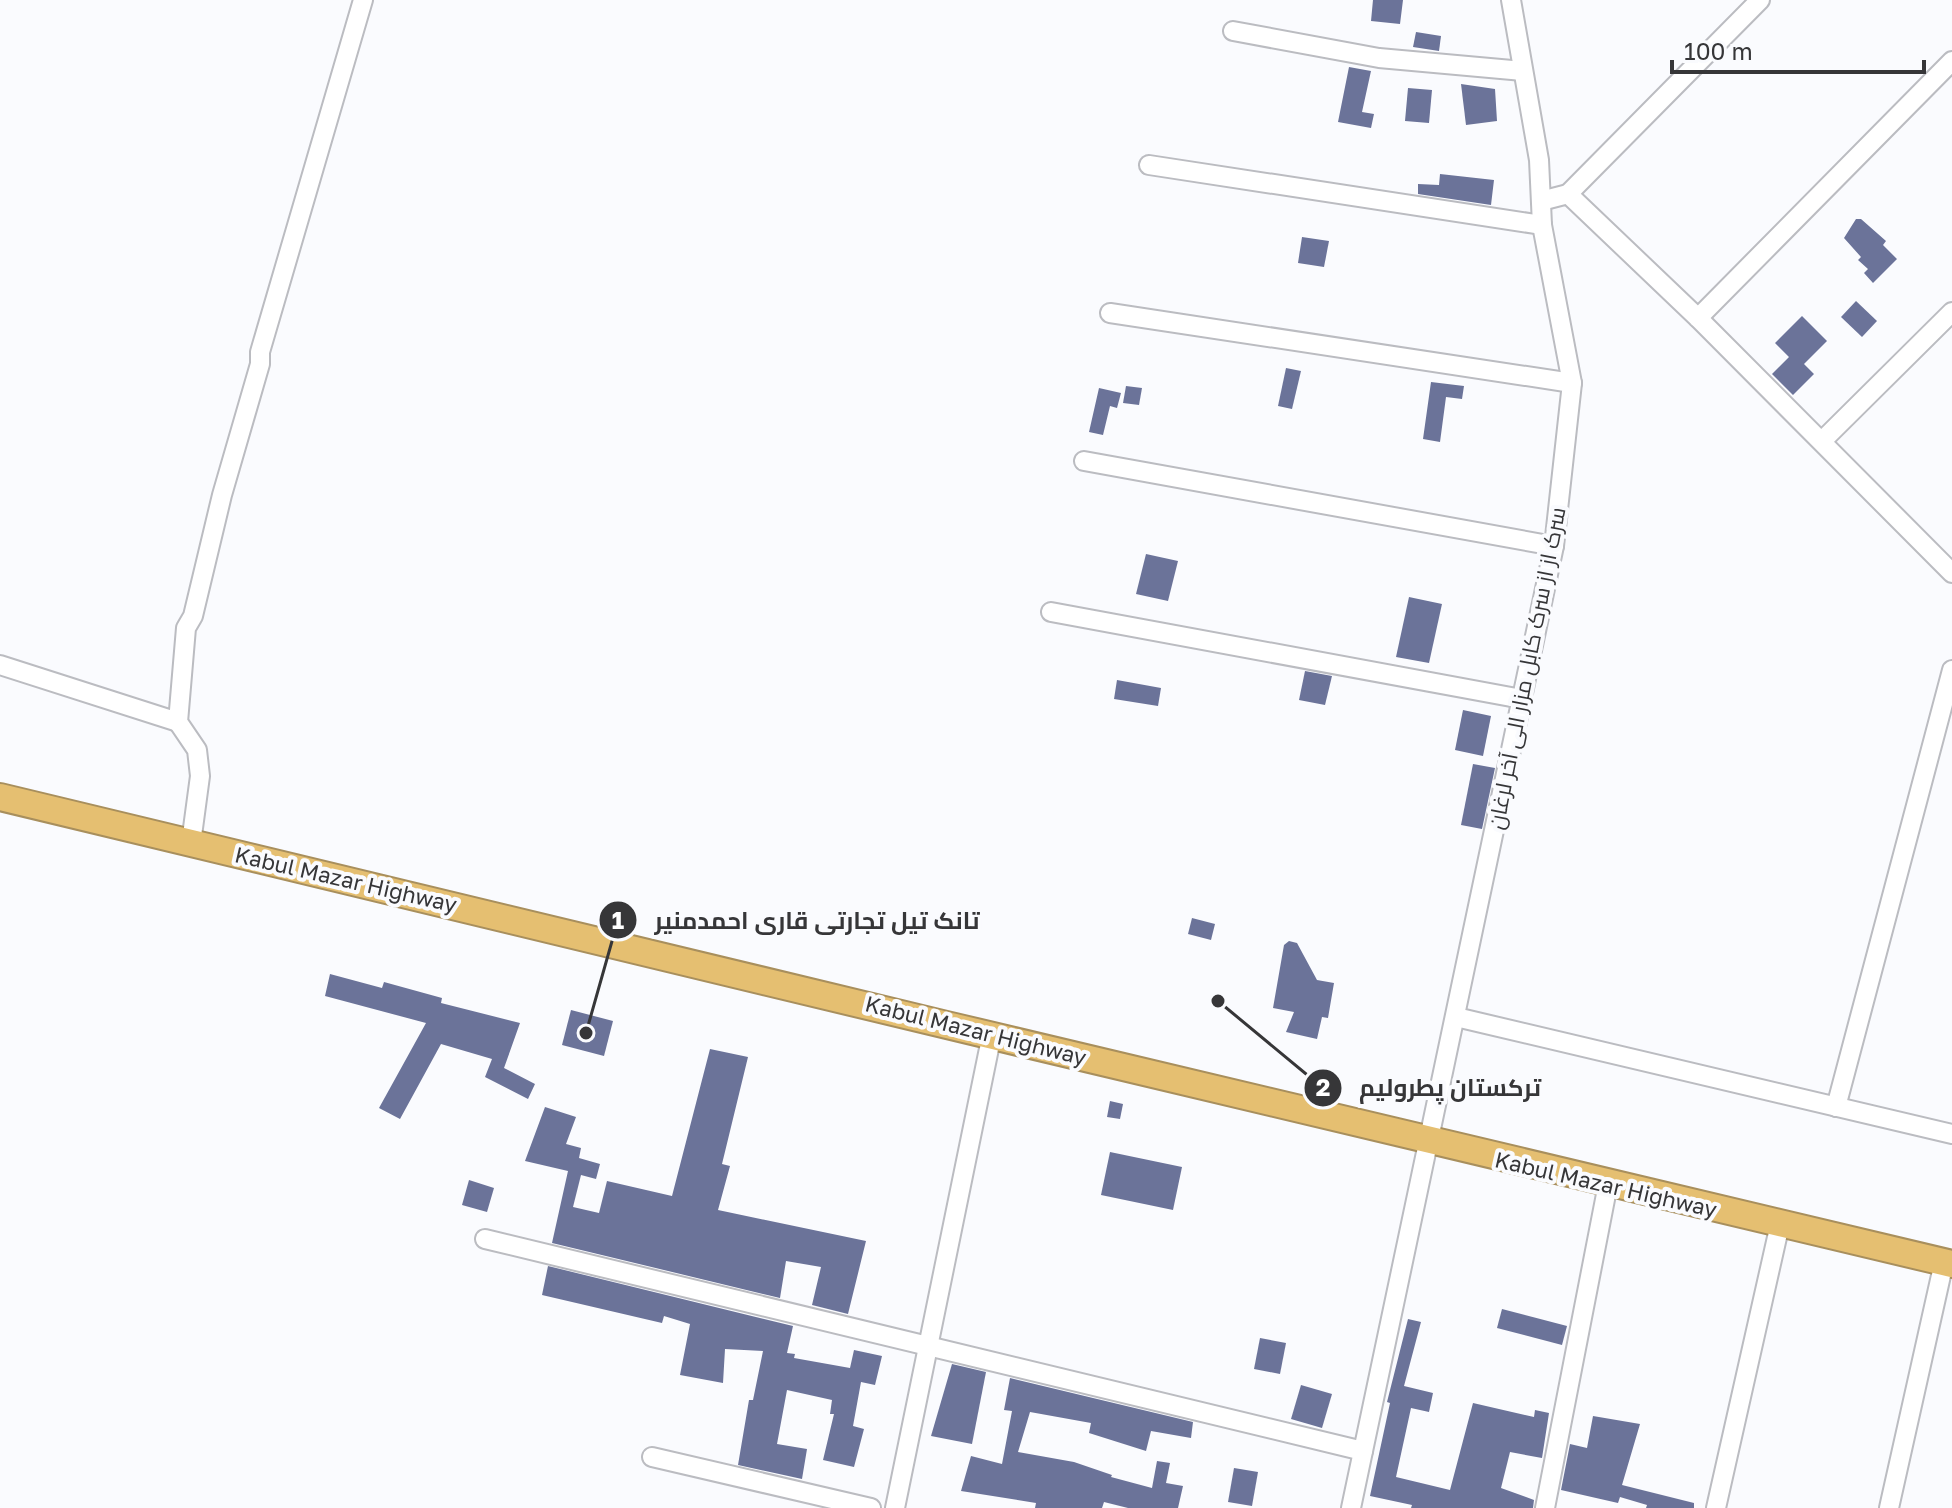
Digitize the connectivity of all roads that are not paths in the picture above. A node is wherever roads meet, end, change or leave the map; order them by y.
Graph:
1 (363, 0) edge
2 (1511, 0) edge
3 (1760, 0) edge
4 (1233, 31) dead end
5 (1952, 61) edge
6 (1523, 71) junction
7 (1149, 165) dead end
8 (1568, 194) junction
9 (1541, 201) junction
10 (1542, 225) junction
11 (1952, 312) edge
12 (1110, 313) dead end
13 (1698, 318) junction
14 (1572, 383) junction
15 (1822, 441) junction
16 (1084, 461) dead end
17 (1554, 546) junction
18 (1952, 573) edge
19 (1051, 612) dead end
20 (0, 665) edge
21 (1952, 670) edge
22 (1522, 699) junction
23 (178, 722) junction
24 (0, 797) edge
25 (191, 843) junction
26 (1456, 1017) junction
27 (992, 1034) junction
28 (1836, 1107) junction
29 (1952, 1134) edge
30 (1430, 1143) junction
31 (1608, 1184) junction
32 (1780, 1224) junction
33 (485, 1239) dead end
34 (1948, 1263) edge
35 (928, 1347) junction
36 (1363, 1451) junction
37 (652, 1457) dead end
38 (871, 1508) edge
39 (895, 1508) edge
40 (1351, 1508) edge
41 (1545, 1508) edge
42 (1716, 1508) edge
43 (1889, 1508) edge

1 - 23 street
2 - 6 street, سرک از از سرک کابل مزار الی آخر لرغان
3 - 8 street
4 - 6 street
5 - 13 street
6 - 9 street, سرک از از سرک کابل مزار الی آخر لرغان
7 - 10 street
8 - 9 street
8 - 13 street
9 - 10 street, سرک از از سرک کابل مزار الی آخر لرغان
10 - 14 street, سرک از از سرک کابل مزار الی آخر لرغان
11 - 15 street
12 - 14 street
13 - 15 street
14 - 17 street, سرک از از سرک کابل مزار الی آخر لرغان
15 - 18 street
16 - 17 street
17 - 22 street, سرک از از سرک کابل مزار الی آخر لرغان
19 - 22 street
20 - 23 street
21 - 28 street
22 - 26 street, سرک از از سرک کابل مزار الی آخر لرغان
23 - 25 street
24 - 25 highway, Kabul Mazar Highway
25 - 27 highway, Kabul Mazar Highway
26 - 28 street
26 - 30 street, سرک از از سرک کابل مزار الی آخر لرغان
27 - 30 highway, Kabul Mazar Highway
27 - 35 street
28 - 29 street
30 - 31 highway, Kabul Mazar Highway
30 - 36 street, سرک از از سرک کابل مزار الی آخر لرغان
31 - 32 highway, Kabul Mazar Highway
31 - 41 street
32 - 34 highway, Kabul Mazar Highway
32 - 42 street
33 - 35 street
34 - 43 street
35 - 36 street
35 - 39 street
36 - 40 street, سرک از از سرک کابل مزار الی آخر لرغان
37 - 38 street

